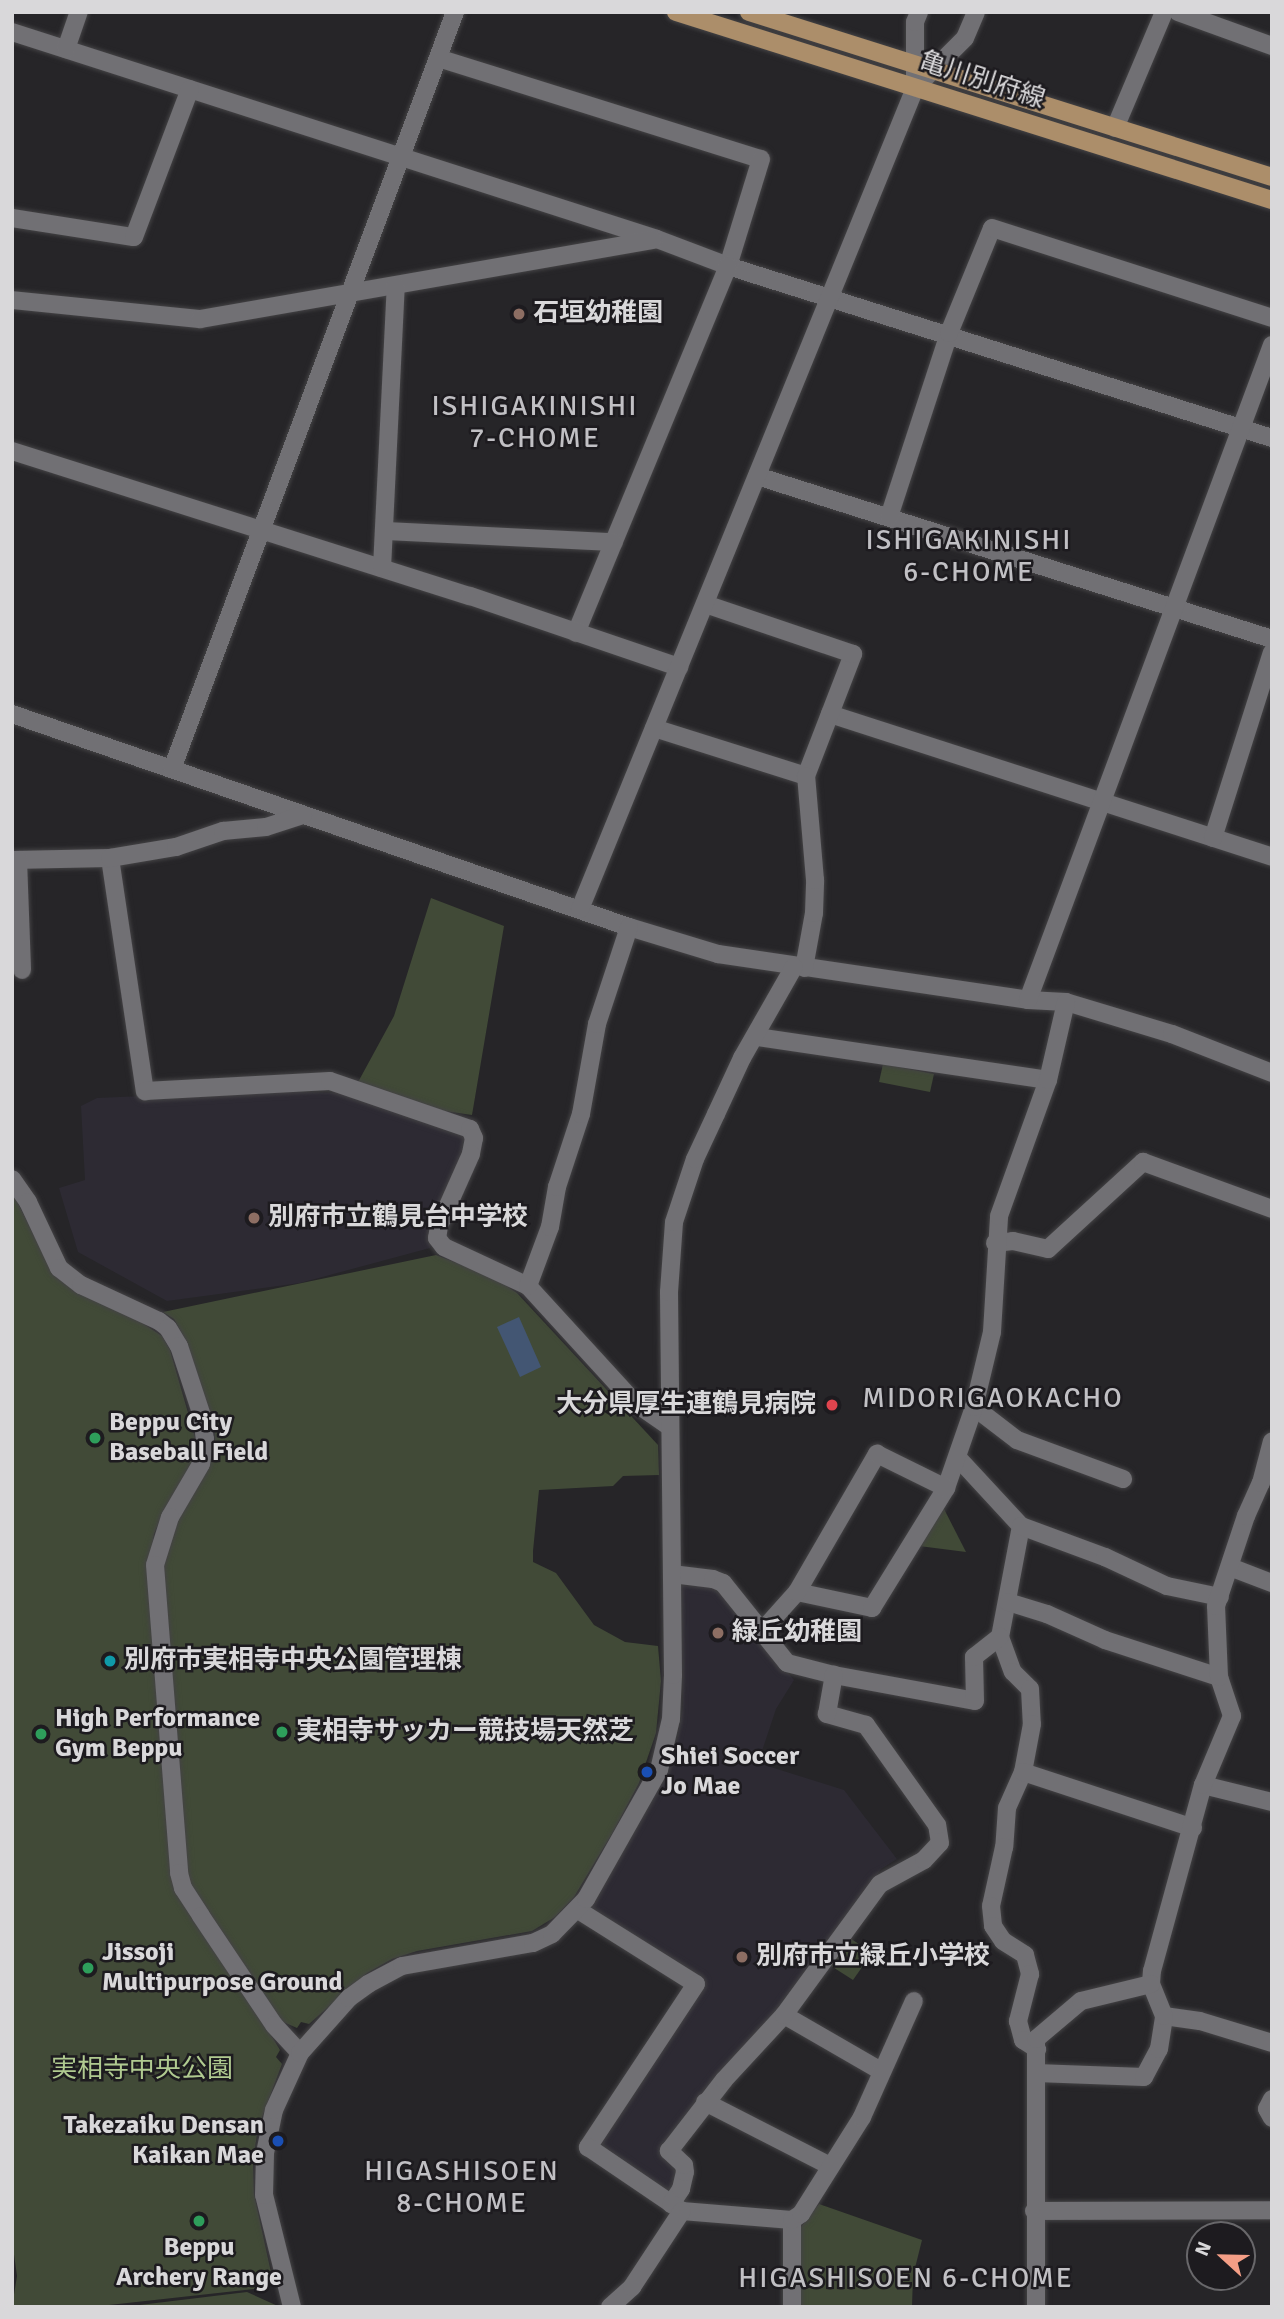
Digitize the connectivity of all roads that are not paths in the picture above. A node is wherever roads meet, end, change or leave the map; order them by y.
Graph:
1 (79, 12) edge
2 (455, 12) edge
3 (676, 12) edge
4 (749, 12) edge
5 (919, 12) edge
6 (976, 12) edge
7 (1164, 12) edge
8 (1178, 12) edge
9 (12, 32) edge
10 (1272, 46) edge
11 (66, 49) junction
12 (438, 58) junction
13 (915, 64) junction
14 (933, 70) junction
15 (915, 88) junction
16 (190, 89) junction
17 (1115, 128) junction
18 (401, 157) junction
19 (1272, 177) edge
20 (1272, 200) edge
21 (12, 218) edge
22 (657, 239) junction
23 (729, 266) junction
24 (396, 286) junction
25 (350, 294) junction
26 (830, 297) junction
27 (12, 300) edge
28 (1272, 318) edge
29 (949, 333) junction
30 (1272, 345) edge
31 (1241, 428) junction
32 (1272, 438) edge
33 (12, 451) edge
34 (757, 476) junction
35 (889, 517) junction
36 (262, 531) junction
37 (385, 531) junction
38 (614, 542) junction
39 (382, 568) junction
40 (705, 604) junction
41 (1174, 607) junction
42 (576, 632) junction
43 (1272, 639) edge
44 (1272, 652) edge
45 (679, 667) junction
46 (830, 713) junction
47 (12, 714) edge
48 (654, 728) junction
49 (172, 769) junction
50 (806, 776) junction
51 (1100, 802) junction
52 (303, 815) junction
53 (1213, 838) junction
54 (1272, 857) edge
55 (110, 858) junction
56 (15, 860) edge
57 (580, 909) junction
58 (629, 927) junction
59 (799, 967) junction
60 (22, 970) dead end
61 (1028, 1000) junction
62 (1066, 1002) junction
63 (757, 1037) junction
64 (1272, 1073) edge
65 (1048, 1080) junction
66 (12, 1179) edge
67 (1272, 1209) edge
68 (995, 1243) junction
69 (528, 1286) junction
70 (974, 1406) junction
71 (670, 1427) junction
72 (1272, 1441) edge
73 (959, 1458) junction
74 (1123, 1479) dead end
75 (946, 1488) junction
76 (1021, 1526) junction
77 (1230, 1567) junction
78 (671, 1574) junction
79 (1272, 1583) edge
80 (797, 1592) junction
81 (1220, 1597) junction
82 (1008, 1602) junction
83 (762, 1631) junction
84 (1000, 1637) junction
85 (834, 1675) junction
86 (1219, 1677) junction
87 (1023, 1772) junction
88 (1203, 1785) junction
89 (1272, 1802) edge
90 (1193, 1828) junction
91 (578, 1910) junction
92 (1151, 1984) junction
93 (914, 2001) dead end
94 (784, 2015) junction
95 (1164, 2016) junction
96 (1272, 2043) edge
97 (1037, 2049) junction
98 (299, 2053) junction
99 (881, 2071) junction
100 (1036, 2073) junction
101 (1272, 2099) edge
102 (705, 2102) junction
103 (1272, 2118) edge
104 (830, 2166) junction
105 (677, 2207) junction
106 (1272, 2210) edge
107 (1034, 2211) junction
108 (792, 2220) junction
109 (292, 2307) edge
110 (610, 2307) edge
111 (792, 2307) edge
112 (1036, 2307) edge

1 - 11 street
2 - 12 street
3 - 15 main road, 亀川別府線
4 - 13 main road, 亀川別府線
5 - 13 street
6 - 14 street
7 - 17 street
8 - 10 street
9 - 11 street
11 - 16 street
12 - 18 street
12 - 23 street
13 - 14 main road, 亀川別府線
13 - 15 street
14 - 15 street
14 - 17 main road, 亀川別府線
15 - 20 main road, 亀川別府線
15 - 26 street
16 - 18 street
16 - 21 street
17 - 19 main road, 亀川別府線
18 - 22 street
18 - 25 street
22 - 23 street
22 - 24 street
23 - 26 street
23 - 38 street
24 - 25 street
24 - 37 street
25 - 27 street
25 - 36 street
26 - 29 street
26 - 34 street
28 - 29 street
29 - 31 street
29 - 35 street
30 - 31 street
31 - 32 street
31 - 41 street
33 - 36 street
34 - 35 street
34 - 40 street
35 - 41 street
36 - 39 street
36 - 49 street
37 - 38 street
37 - 39 street
38 - 42 street
39 - 42 street
40 - 45 street
40 - 46 street
41 - 43 street
41 - 51 street
42 - 45 street
44 - 53 street
45 - 48 street
46 - 50 street
46 - 51 street
47 - 49 street
48 - 50 street
48 - 57 street
49 - 52 street
50 - 59 street
51 - 53 street
51 - 61 street
52 - 55 street
52 - 57 street
53 - 54 street
55 - 56 street
55 - 69 street
56 - 60 street
57 - 58 street
58 - 59 street
58 - 69 street
59 - 61 street
59 - 63 street
61 - 62 street
62 - 64 street
62 - 65 street
63 - 65 street
63 - 71 street
65 - 68 street
66 - 98 street
67 - 68 street
68 - 70 street
69 - 71 street
70 - 73 street
70 - 74 street
71 - 78 street
72 - 77 street
73 - 75 street
73 - 76 street
75 - 80 street
75 - 80 street
76 - 81 street
76 - 82 street
77 - 79 street
77 - 81 street
78 - 83 street
78 - 91 street
80 - 83 street
81 - 86 street
82 - 84 street
82 - 86 street
83 - 85 street
84 - 85 street
84 - 87 street
85 - 94 street
86 - 88 street
87 - 90 street
87 - 97 street
88 - 89 street
88 - 90 street
90 - 92 street
91 - 98 street
91 - 105 street
92 - 95 street
92 - 97 street
93 - 99 street
94 - 99 street
94 - 102 street
95 - 96 street
95 - 100 street
97 - 100 street
98 - 109 street
99 - 104 street
100 - 107 street
101 - 103 street
102 - 104 street
102 - 105 street
104 - 108 street
105 - 108 street
105 - 110 street
106 - 107 street
107 - 112 street
108 - 111 street

